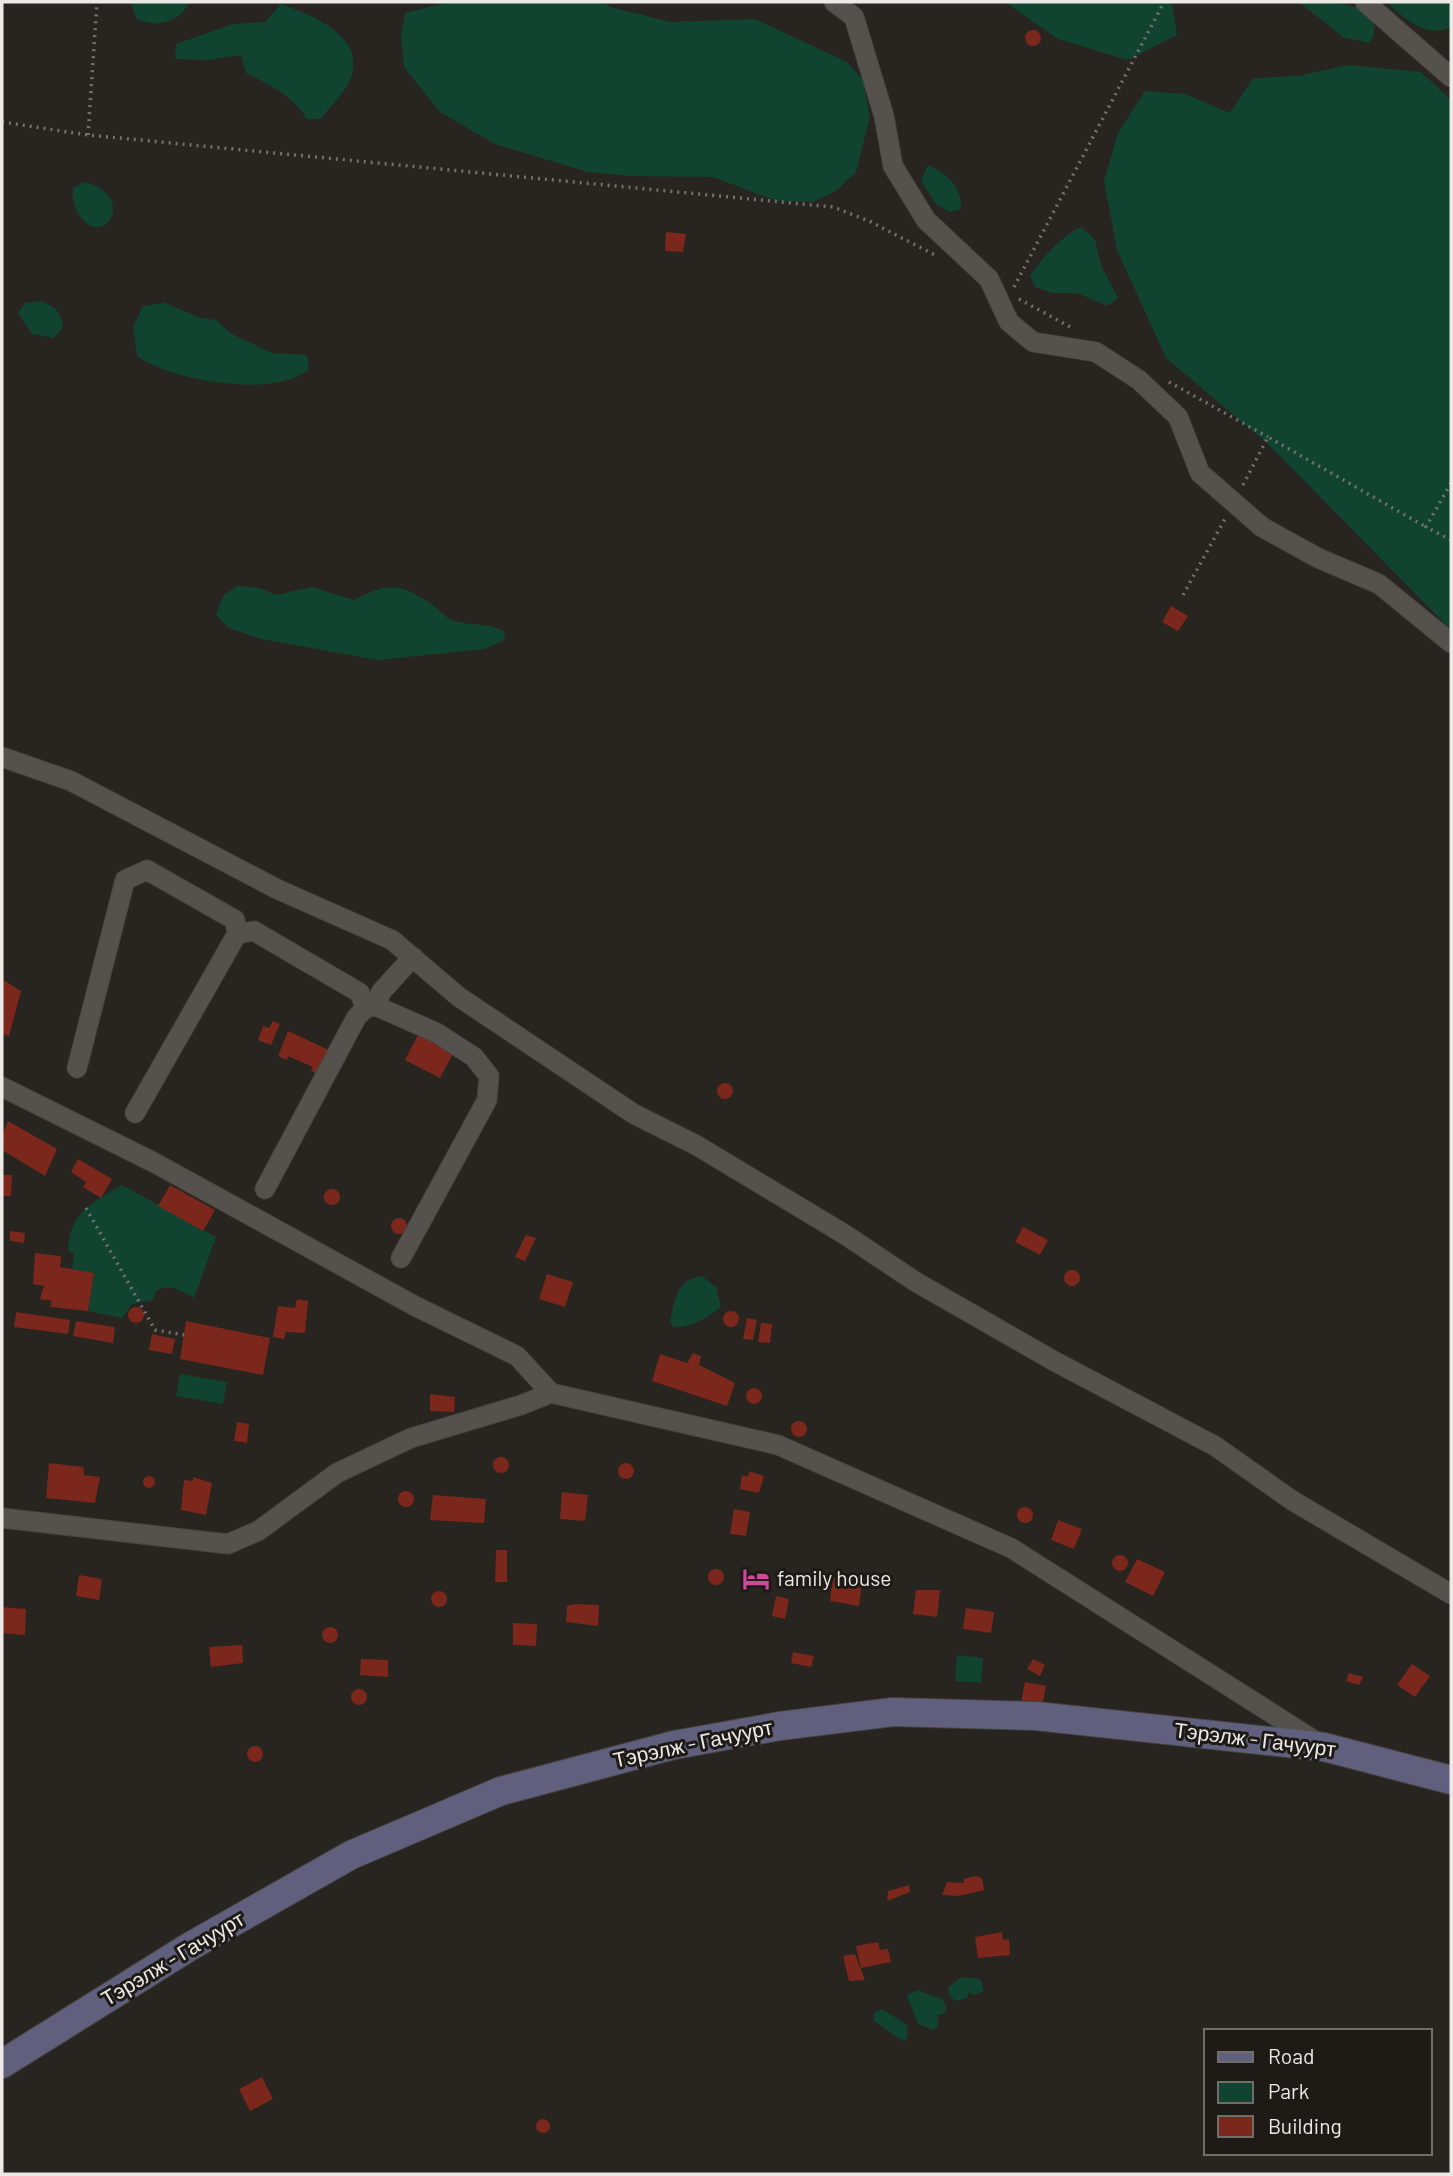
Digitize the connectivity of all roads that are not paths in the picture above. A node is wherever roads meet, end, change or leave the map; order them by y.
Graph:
1 (834, 2) edge
2 (1365, 2) edge
3 (1451, 77) edge
4 (1451, 643) edge
5 (2, 757) edge
6 (237, 934) junction
7 (413, 957) junction
8 (371, 1007) junction
9 (77, 1068) dead end
10 (2, 1087) edge
11 (135, 1113) dead end
12 (265, 1189) dead end
13 (401, 1258) dead end
14 (551, 1393) junction
15 (2, 1518) edge
16 (1451, 1594) edge
17 (1324, 1747) junction
18 (1451, 1780) edge
19 (2, 2064) edge

1 - 4 street
2 - 3 street
5 - 7 street
6 - 8 street
6 - 9 street
6 - 11 street
7 - 8 street
7 - 16 street
8 - 12 street
8 - 13 street
10 - 14 street
14 - 15 street
14 - 17 street
17 - 18 main road, Тэрэлж - Гачуурт
17 - 19 main road, Тэрэлж - Гачуурт

